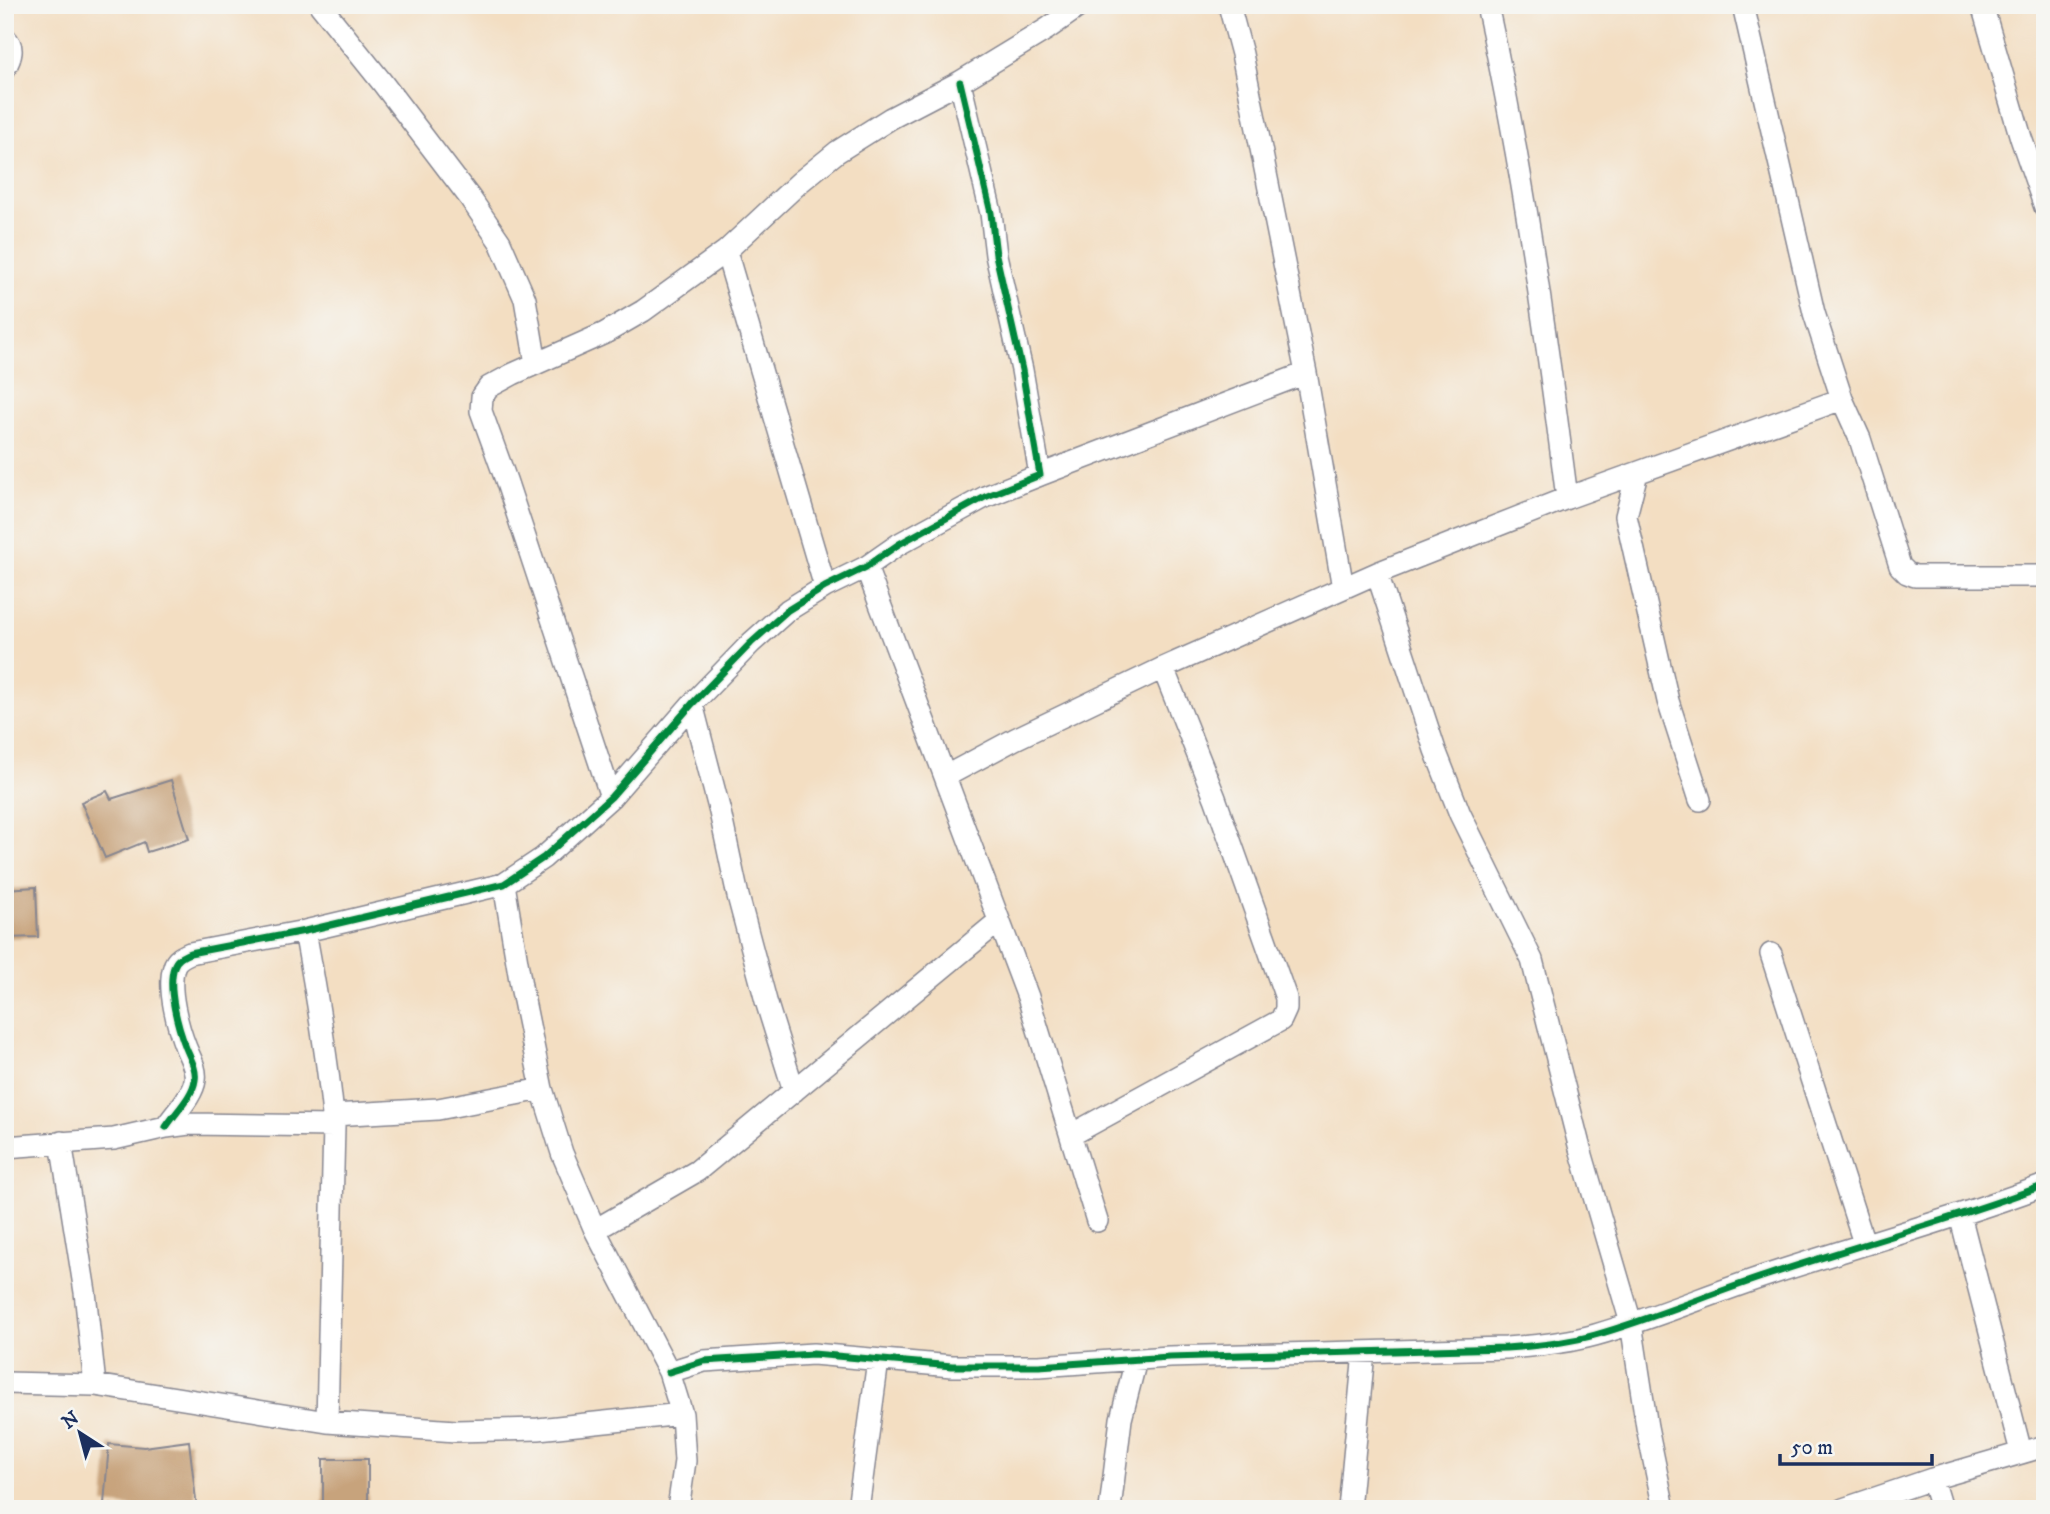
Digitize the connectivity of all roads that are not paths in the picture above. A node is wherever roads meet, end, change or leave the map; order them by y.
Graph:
1 (320, 5) edge
2 (1081, 5) edge
3 (1229, 5) edge
4 (1487, 5) edge
5 (1743, 5) edge
6 (1982, 5) edge
7 (5, 38) edge
8 (5, 68) edge
9 (960, 82) junction
10 (2045, 207) edge
11 (726, 251) junction
12 (536, 364) junction
13 (1306, 373) junction
14 (1842, 399) junction
15 (1637, 472) junction
16 (1040, 475) junction
17 (1599, 486) junction
18 (1567, 498) junction
19 (1626, 516) junction
20 (866, 567) junction
21 (1377, 573) junction
22 (2045, 576) edge
23 (825, 587) junction
24 (1343, 588) junction
25 (1163, 668) junction
26 (692, 704) junction
27 (946, 776) junction
28 (611, 797) junction
29 (1700, 800) dead end
30 (504, 884) junction
31 (999, 921) junction
32 (305, 931) junction
33 (1771, 954) dead end
34 (542, 1089) junction
35 (794, 1091) junction
36 (334, 1120) junction
37 (166, 1126) junction
38 (1071, 1135) junction
39 (61, 1142) junction
40 (5, 1147) edge
41 (2045, 1185) edge
42 (1960, 1215) junction
43 (1097, 1221) dead end
44 (595, 1230) junction
45 (1864, 1243) junction
46 (1630, 1323) junction
47 (1364, 1352) junction
48 (878, 1360) junction
49 (1136, 1360) junction
50 (669, 1372) junction
51 (5, 1382) edge
52 (95, 1385) junction
53 (682, 1414) junction
54 (327, 1422) junction
55 (2045, 1446) edge
56 (2021, 1452) junction
57 (1932, 1479) junction
58 (678, 1509) edge
59 (858, 1509) edge
60 (1110, 1509) edge
61 (1349, 1509) edge
62 (1664, 1509) edge
63 (1843, 1509) edge
64 (1941, 1509) edge

1 - 12 street
2 - 9 street
3 - 13 street
4 - 18 street
5 - 14 street
6 - 10 street
7 - 8 street
9 - 11 street
9 - 16 street
11 - 12 street
11 - 23 street
12 - 28 street
13 - 16 street
13 - 24 street
14 - 15 street
14 - 22 street
15 - 17 street
15 - 19 street
16 - 20 street
17 - 18 street
17 - 19 street
18 - 21 street
19 - 29 street
20 - 23 street
20 - 27 street
21 - 24 street
21 - 46 street
23 - 26 street
24 - 25 street
25 - 27 street
25 - 38 street
26 - 28 street
26 - 35 street
27 - 31 street
28 - 30 street
30 - 32 street
30 - 34 street
31 - 35 street
31 - 38 street
32 - 36 street
32 - 37 street
33 - 45 street
34 - 36 street
34 - 44 street
35 - 44 street
36 - 37 street
36 - 54 street
37 - 39 street
38 - 43 street
39 - 40 street
39 - 52 street
41 - 42 street
42 - 45 street
42 - 56 street
44 - 50 street
45 - 46 street
46 - 47 street
46 - 62 street
47 - 49 street
47 - 61 street
48 - 49 street
48 - 50 street
48 - 59 street
49 - 60 street
50 - 53 street
51 - 52 street
52 - 54 street
53 - 54 street
53 - 58 street
55 - 56 street
56 - 57 street
57 - 63 street
57 - 64 street

